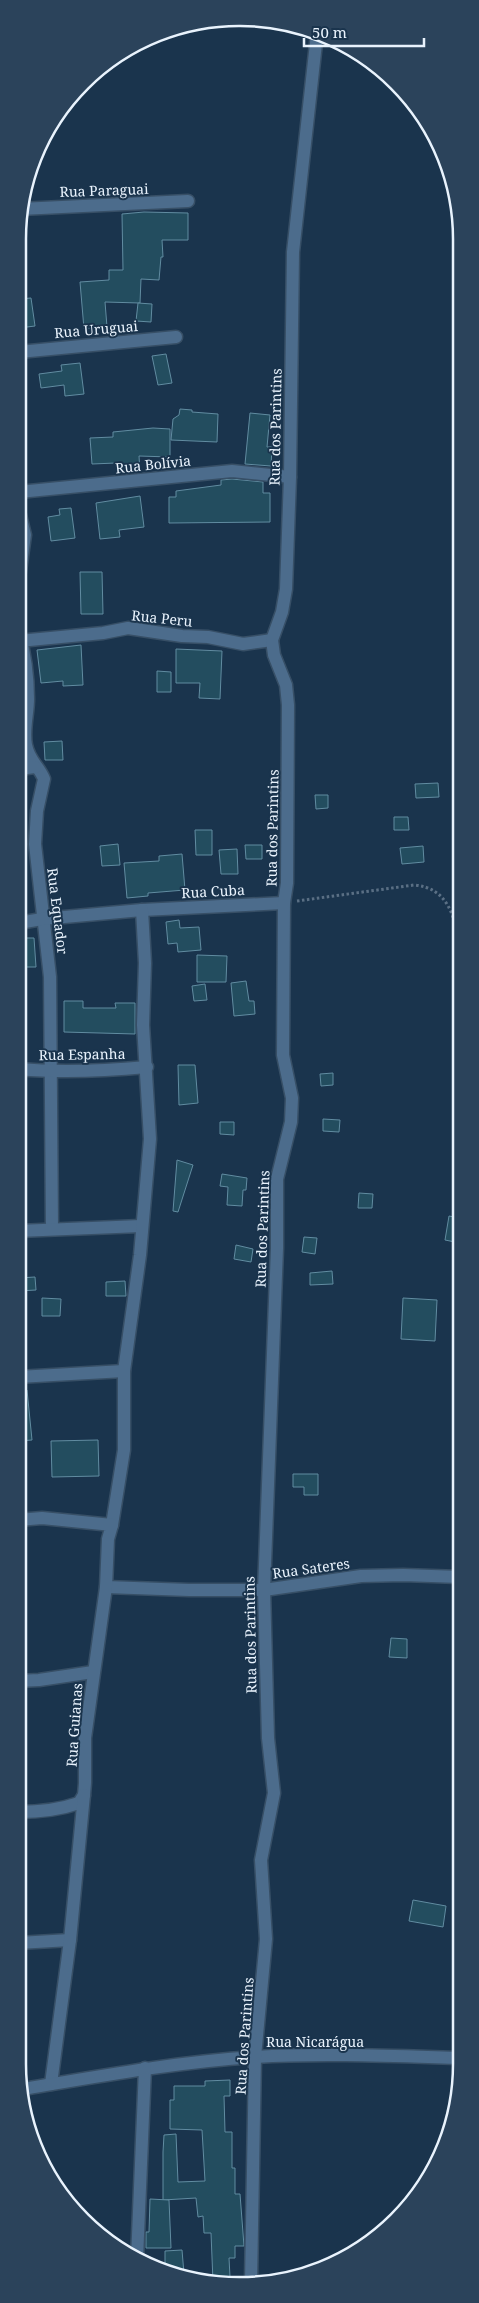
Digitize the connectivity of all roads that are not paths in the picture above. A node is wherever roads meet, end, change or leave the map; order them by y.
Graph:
1 (316, 41) edge
2 (188, 202) dead end
3 (28, 209) edge
4 (176, 337) dead end
5 (26, 351) edge
6 (290, 478) junction
7 (26, 491) edge
8 (26, 638) edge
9 (272, 640) junction
10 (26, 675) edge
11 (26, 740) edge
12 (26, 740) edge
13 (35, 767) junction
14 (26, 768) edge
15 (284, 902) junction
16 (142, 910) junction
17 (42, 919) junction
18 (26, 922) edge
19 (147, 1067) junction
20 (26, 1069) edge
21 (52, 1072) junction
22 (141, 1226) junction
23 (52, 1229) junction
24 (26, 1231) edge
25 (124, 1371) junction
26 (26, 1377) edge
27 (26, 1519) edge
28 (112, 1526) junction
29 (453, 1577) edge
30 (106, 1587) junction
31 (264, 1590) junction
32 (93, 1672) junction
33 (26, 1681) edge
34 (84, 1795) junction
35 (26, 1812) edge
36 (70, 1940) junction
37 (26, 1943) edge
38 (255, 2057) junction
39 (453, 2058) edge
40 (145, 2068) junction
41 (51, 2084) junction
42 (28, 2088) edge
43 (137, 2251) edge
44 (251, 2276) edge

1 - 6 street, Rua dos Parintins
2 - 3 street, Rua Paraguai
4 - 5 street, Rua Uruguai
6 - 7 street, Rua Bolívia
6 - 9 street, Rua dos Parintins
8 - 9 street, Rua Peru
9 - 15 street, Rua dos Parintins
10 - 11 street, Rua Equador
12 - 13 street, Rua Equador
13 - 14 street
13 - 17 street, Rua Equador
15 - 16 street, Rua Cuba
15 - 31 street, Rua dos Parintins
16 - 17 street, Rua Cuba
16 - 19 street, Rua Guianas
17 - 18 street, Rua Cuba
17 - 21 street, Rua Equador
19 - 21 street, Rua Espanha
19 - 22 street, Rua Guianas
20 - 21 street, Rua Espanha
21 - 23 street, Rua Equador
22 - 23 street
22 - 25 street, Rua Guianas
23 - 24 street
25 - 26 street
25 - 28 street, Rua Guianas
27 - 28 street
28 - 30 street, Rua Guianas
29 - 31 street, Rua Sateres
30 - 31 street, Rua Sateres
30 - 32 street, Rua Guianas
31 - 38 street, Rua dos Parintins
32 - 33 street
32 - 34 street, Rua Guianas
34 - 35 street
34 - 36 street, Rua Guianas
36 - 37 street
36 - 41 street, Rua Guianas
38 - 39 street, Rua Nicarágua
38 - 40 street, Rua Nicarágua
38 - 44 street, Rua dos Parintins
40 - 41 street, Rua Nicarágua
40 - 43 street
41 - 42 street, Rua Nicarágua

